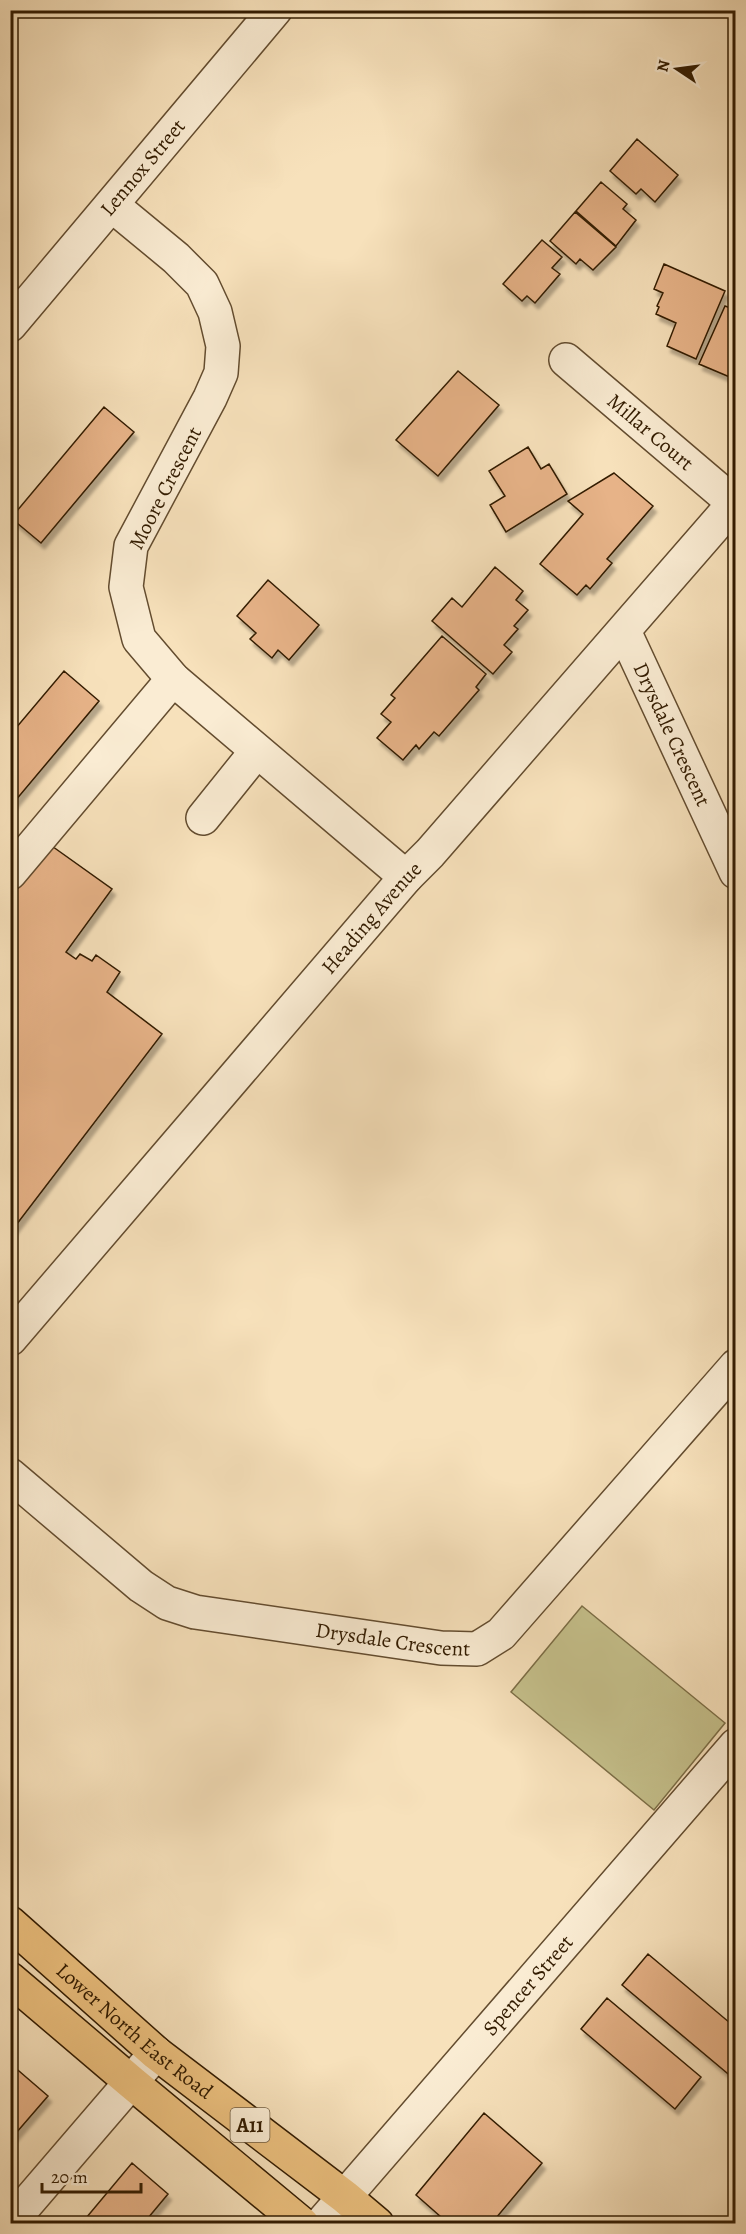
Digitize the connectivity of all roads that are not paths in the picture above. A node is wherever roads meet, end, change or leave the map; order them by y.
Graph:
1 (275, 10) edge
2 (112, 206) junction
3 (10, 326) edge
4 (566, 360) dead end
5 (735, 502) edge
6 (624, 631) junction
7 (173, 679) junction
8 (256, 752) junction
9 (203, 818) dead end
10 (735, 872) edge
11 (10, 873) edge
12 (406, 877) junction
13 (10, 1339) edge
14 (732, 1376) edge
15 (10, 1475) edge
16 (735, 1745) edge
17 (10, 1923) edge
18 (10, 1979) edge
19 (156, 2053) junction
20 (131, 2082) junction
21 (345, 2197) junction
22 (10, 2223) edge
23 (302, 2223) edge
24 (321, 2223) edge
25 (377, 2223) edge

1 - 2 street, Lennox Street
2 - 3 street, Lennox Street
2 - 7 street, Moore Crescent
4 - 5 street, Millar Court
5 - 6 street, Heading Avenue
6 - 10 street, Drysdale Crescent
6 - 12 street, Heading Avenue
7 - 8 street, Moore Crescent
7 - 11 street
8 - 9 street
8 - 12 street, Moore Crescent
12 - 13 street, Heading Avenue
14 - 15 street, Drysdale Crescent
16 - 21 street, Spencer Street
17 - 19 main road, Lower North East Road / A11
18 - 20 main road, Lower North East Road / A11
19 - 20 street
19 - 21 main road, Lower North East Road / A11
20 - 22 street
20 - 23 main road, Lower North East Road / A11
21 - 24 street, Spencer Street
21 - 25 main road, Lower North East Road / A11

